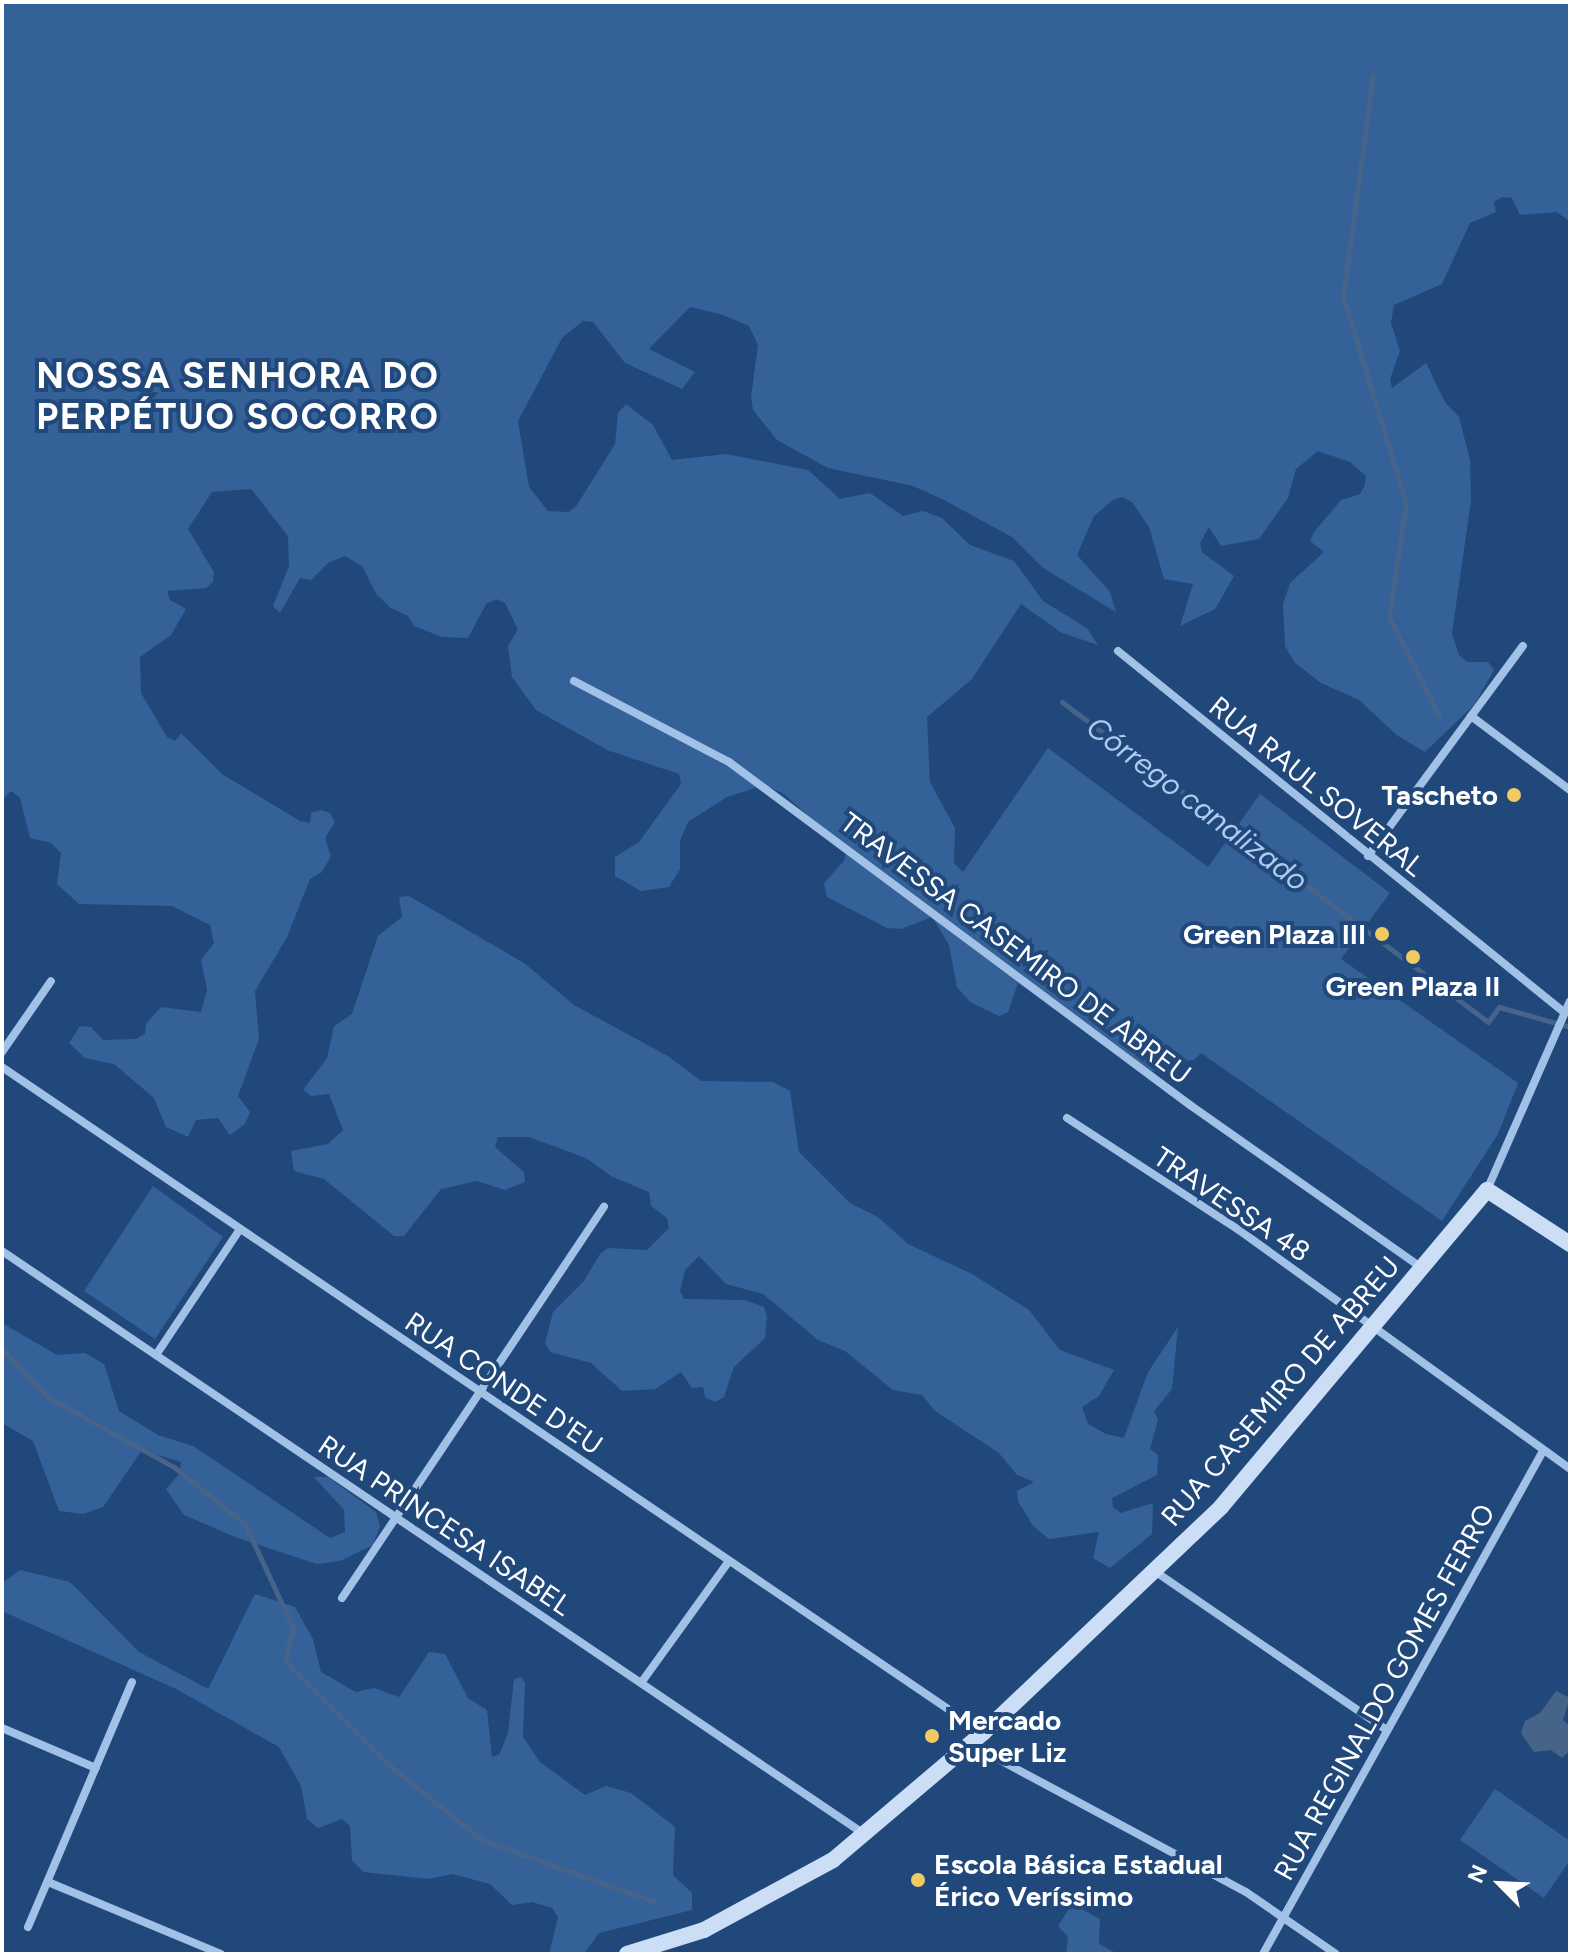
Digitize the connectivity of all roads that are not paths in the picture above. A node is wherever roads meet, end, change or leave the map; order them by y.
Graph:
1 (1523, 646) dead end
2 (1118, 651) dead end
3 (574, 681) dead end
4 (1471, 716) junction
5 (1570, 790) edge
6 (1368, 856) junction
7 (51, 981) dead end
8 (1570, 1001) edge
9 (1565, 1013) junction
10 (2, 1052) edge
11 (2, 1067) edge
12 (1067, 1118) dead end
13 (1487, 1190) junction
14 (604, 1206) dead end
15 (240, 1229) junction
16 (1570, 1244) edge
17 (2, 1251) edge
18 (1422, 1268) junction
19 (1370, 1329) junction
20 (156, 1355) junction
21 (480, 1393) junction
22 (1543, 1451) junction
23 (1570, 1469) edge
24 (396, 1519) junction
25 (729, 1561) junction
26 (1153, 1570) junction
27 (342, 1598) dead end
28 (132, 1682) dead end
29 (641, 1683) junction
30 (2, 1728) edge
31 (1387, 1730) junction
32 (983, 1733) junction
33 (970, 1744) junction
34 (96, 1768) junction
35 (864, 1835) junction
36 (48, 1882) junction
37 (1283, 1918) junction
38 (28, 1927) dead end
39 (221, 1954) edge
40 (627, 1954) edge
41 (1263, 1954) edge
42 (1336, 1954) edge

1 - 4 street
2 - 6 street, RUA RAUL SOVERAL
3 - 18 street, TRAVESSA CASEMIRO DE ABREU
4 - 5 street
4 - 6 street
6 - 9 street, RUA RAUL SOVERAL
7 - 10 street
8 - 9 street, RUA CASEMIRO DE ABREU
9 - 13 street, RUA CASEMIRO DE ABREU
11 - 15 street, RUA CONDE D'EU
12 - 19 street, TRAVESSA 48
13 - 16 street
13 - 18 street, RUA CASEMIRO DE ABREU
14 - 21 street
15 - 20 street
15 - 21 street, RUA CONDE D'EU
17 - 20 street, RUA PRINCESA ISABEL
18 - 19 street, RUA CASEMIRO DE ABREU
19 - 22 street, TRAVESSA 48
19 - 26 street, RUA CASEMIRO DE ABREU
20 - 24 street, RUA PRINCESA ISABEL
21 - 24 street
21 - 25 street, RUA CONDE D'EU
22 - 23 street, TRAVESSA 48
22 - 31 street, RUA REGINALDO GOMES FERRO
24 - 27 street
24 - 29 street, RUA PRINCESA ISABEL
25 - 29 street
25 - 32 street, RUA CONDE D'EU
26 - 31 street
26 - 32 street, RUA CASEMIRO DE ABREU
28 - 34 street
29 - 35 street, RUA PRINCESA ISABEL
30 - 34 street
31 - 37 street, RUA REGINALDO GOMES FERRO
32 - 33 street, RUA CASEMIRO DE ABREU
33 - 35 street, RUA CASEMIRO DE ABREU
33 - 37 street
34 - 36 street
35 - 40 street, RUA CASEMIRO DE ABREU
36 - 38 street
36 - 39 street
37 - 41 street, RUA REGINALDO GOMES FERRO
37 - 42 street

